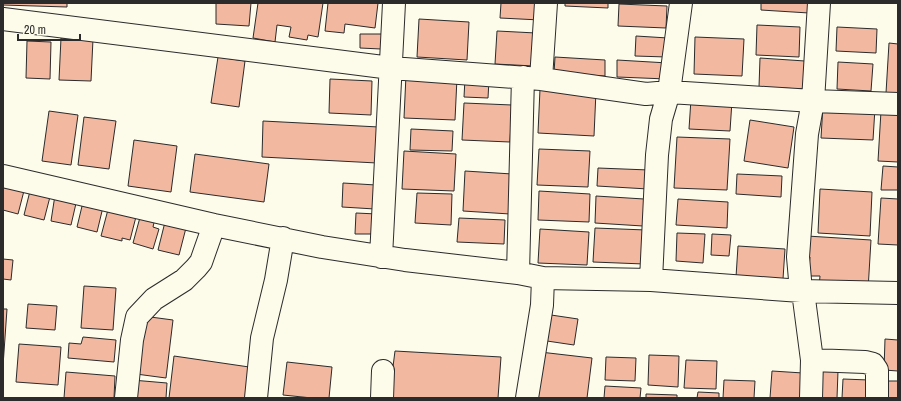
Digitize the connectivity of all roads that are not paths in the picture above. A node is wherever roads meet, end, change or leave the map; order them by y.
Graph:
1 (394, 3) edge
2 (546, 3) edge
3 (681, 3) edge
4 (819, 3) edge
5 (3, 19) edge
6 (391, 68) junction
7 (532, 78) junction
8 (669, 92) junction
9 (813, 101) junction
10 (898, 104) edge
11 (3, 176) edge
12 (214, 225) junction
13 (284, 238) junction
14 (381, 257) junction
15 (518, 273) junction
16 (543, 278) junction
17 (651, 280) junction
18 (801, 291) junction
19 (898, 293) edge
20 (812, 360) junction
21 (383, 371) dead end
22 (126, 398) edge
23 (256, 398) edge
24 (382, 398) edge
25 (527, 398) edge
26 (811, 398) edge
27 (877, 398) edge

1 - 6 street
2 - 7 street
3 - 8 street
4 - 9 street
5 - 6 street
6 - 7 street
6 - 14 street
7 - 8 street
7 - 15 street
8 - 9 street
8 - 17 street
9 - 10 street
9 - 18 street
11 - 12 street
12 - 13 street
12 - 22 street
13 - 14 street
13 - 23 street
14 - 15 street
15 - 16 street
16 - 17 street
16 - 25 street
17 - 18 street
18 - 19 street
18 - 20 street
20 - 26 street
20 - 27 street
21 - 24 street

